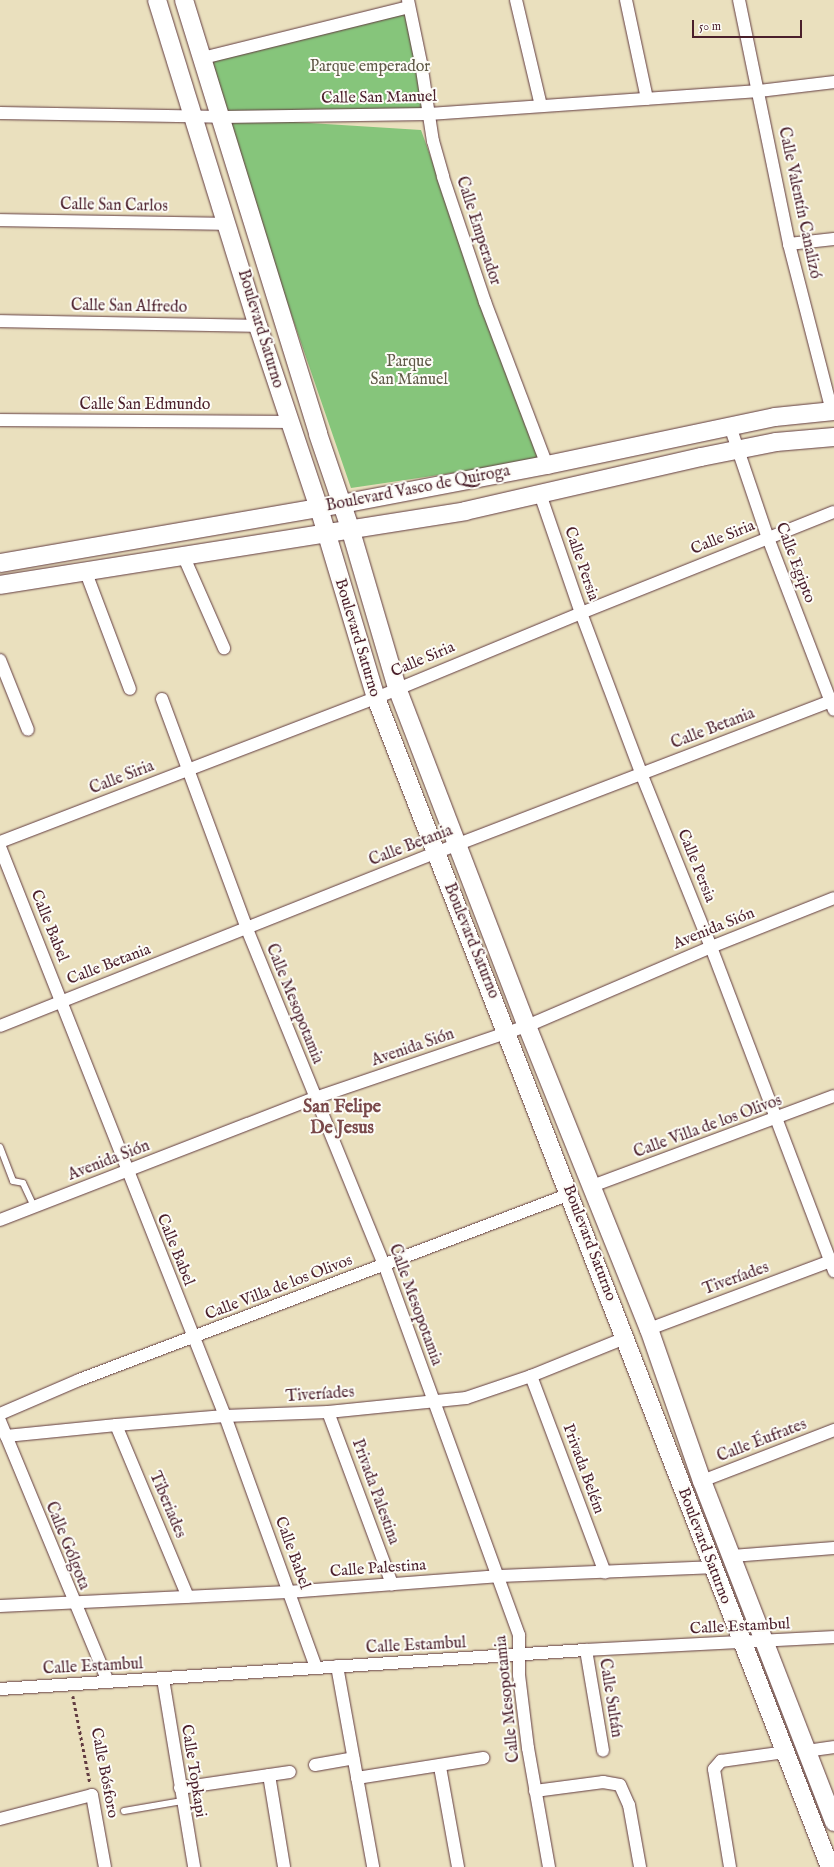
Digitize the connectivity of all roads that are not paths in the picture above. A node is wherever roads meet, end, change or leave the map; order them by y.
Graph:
1 (157, 0) edge
2 (184, 0) edge
3 (516, 0) edge
4 (626, 0) edge
5 (739, 0) edge
6 (408, 3) edge
7 (203, 58) junction
8 (834, 82) edge
9 (759, 91) junction
10 (647, 100) junction
11 (540, 106) junction
12 (0, 113) edge
13 (429, 114) junction
14 (193, 116) junction
15 (222, 117) junction
16 (0, 220) edge
17 (228, 224) junction
18 (834, 239) edge
19 (789, 244) junction
20 (0, 321) edge
21 (258, 326) junction
22 (833, 411) edge
23 (0, 420) edge
24 (289, 422) junction
25 (730, 426) junction
26 (834, 437) edge
27 (737, 450) junction
28 (547, 465) junction
29 (540, 494) junction
30 (342, 504) junction
31 (319, 508) junction
32 (833, 515) edge
33 (350, 528) junction
34 (325, 532) junction
35 (768, 538) junction
36 (183, 555) junction
37 (0, 563) edge
38 (85, 570) junction
39 (0, 585) edge
40 (581, 612) junction
41 (224, 648) dead end
42 (0, 660) edge
43 (397, 688) junction
44 (130, 689) dead end
45 (376, 698) junction
46 (162, 699) dead end
47 (833, 704) edge
48 (28, 730) dead end
49 (188, 770) junction
50 (641, 773) junction
51 (0, 842) edge
52 (456, 846) junction
53 (0, 847) edge
54 (435, 853) junction
55 (834, 898) edge
56 (247, 929) junction
57 (711, 947) junction
58 (61, 1001) junction
59 (0, 1026) edge
60 (527, 1026) junction
61 (507, 1033) junction
62 (834, 1096) edge
63 (315, 1098) junction
64 (775, 1119) junction
65 (0, 1147) edge
66 (127, 1172) junction
67 (592, 1186) junction
68 (570, 1194) junction
69 (34, 1207) junction
70 (0, 1220) edge
71 (384, 1264) junction
72 (833, 1264) edge
73 (649, 1328) junction
74 (193, 1338) junction
75 (626, 1338) junction
76 (531, 1376) junction
77 (433, 1402) junction
78 (328, 1412) junction
79 (0, 1414) edge
80 (225, 1416) junction
81 (0, 1421) edge
82 (116, 1425) junction
83 (834, 1430) edge
84 (6, 1436) junction
85 (702, 1481) junction
86 (834, 1548) edge
87 (732, 1556) junction
88 (711, 1567) junction
89 (605, 1573) junction
90 (500, 1576) junction
91 (392, 1584) junction
92 (288, 1592) junction
93 (188, 1597) junction
94 (73, 1603) junction
95 (0, 1606) edge
96 (834, 1637) edge
97 (763, 1642) junction
98 (743, 1643) junction
99 (586, 1650) junction
100 (520, 1656) junction
101 (337, 1666) junction
102 (316, 1668) junction
103 (162, 1679) junction
104 (108, 1682) junction
105 (0, 1688) edge
106 (834, 1747) edge
107 (603, 1751) dead end
108 (806, 1751) junction
109 (786, 1752) junction
110 (353, 1758) junction
111 (483, 1758) dead end
112 (315, 1765) dead end
113 (440, 1767) junction
114 (290, 1772) dead end
115 (269, 1775) junction
116 (357, 1778) junction
117 (180, 1788) junction
118 (536, 1791) junction
119 (182, 1801) junction
120 (124, 1811) dead end
121 (0, 1819) edge
122 (834, 1822) edge
123 (105, 1867) edge
124 (194, 1867) edge
125 (284, 1867) edge
126 (372, 1867) edge
127 (458, 1867) edge
128 (549, 1867) edge
129 (640, 1867) edge
130 (730, 1867) edge
131 (830, 1867) edge

1 - 14 street, Boulevard Saturno
2 - 7 street, Boulevard Saturno
3 - 11 street
4 - 10 street
5 - 9 street, Calle Valentín Canalizó
6 - 7 street
6 - 13 street, Calle Emperador
7 - 15 street, Boulevard Saturno
8 - 9 street, Calle San Manuel
9 - 10 street, Calle San Manuel
9 - 19 street, Calle Valentín Canalizó
10 - 11 street, Calle San Manuel
11 - 13 street, Calle San Manuel
12 - 14 street, Calle San Manuel
13 - 15 street, Calle San Manuel
13 - 28 street, Calle Emperador
14 - 15 street, Calle San Manuel
14 - 17 street, Boulevard Saturno
15 - 30 street, Boulevard Saturno
16 - 17 street, Calle San Carlos
17 - 21 street, Boulevard Saturno
18 - 19 street
19 - 22 street, Calle Valentín Canalizó
20 - 21 street, Calle San Alfredo
21 - 24 street, Boulevard Saturno
22 - 25 street, Boulevard Vasco de Quiroga
23 - 24 street, Calle San Edmundo
24 - 31 street, Boulevard Saturno
25 - 27 street, Calle Egipto
25 - 28 street, Boulevard Vasco de Quiroga
26 - 27 street, Boulevard Vasco de Quiroga
27 - 29 street, Boulevard Vasco de Quiroga
27 - 35 street, Calle Egipto
28 - 30 street, Boulevard Vasco de Quiroga
29 - 33 street, Boulevard Vasco de Quiroga
29 - 40 street, Calle Persia
30 - 31 street, Boulevard Vasco de Quiroga
30 - 33 street, Boulevard Saturno
31 - 34 street, Boulevard Saturno
31 - 37 street, Boulevard Vasco de Quiroga
32 - 35 street, Calle Siria
33 - 34 street, Boulevard Vasco de Quiroga
33 - 43 street, Boulevard Saturno
34 - 36 street, Boulevard Vasco de Quiroga
34 - 45 street, Boulevard Saturno
35 - 40 street, Calle Siria
35 - 47 street, Calle Egipto
36 - 38 street, Boulevard Vasco de Quiroga
36 - 41 street
38 - 39 street, Boulevard Vasco de Quiroga
38 - 44 street
40 - 43 street, Calle Siria
40 - 50 street, Calle Persia
42 - 48 street
43 - 45 street, Calle Siria
43 - 52 street, Boulevard Saturno
45 - 49 street, Calle Siria
45 - 54 street, Boulevard Saturno
46 - 49 street, Calle Mesopotamia
47 - 50 street, Calle Betania
49 - 51 street, Calle Siria
49 - 56 street, Calle Mesopotamia
50 - 52 street, Calle Betania
50 - 57 street, Calle Persia
52 - 54 street, Calle Betania
52 - 60 street, Boulevard Saturno
53 - 58 street, Calle Babel
54 - 56 street, Calle Betania
54 - 61 street, Boulevard Saturno
55 - 57 street, Avenida Sión
56 - 58 street, Calle Betania
56 - 63 street, Calle Mesopotamia
57 - 60 street, Avenida Sión
57 - 64 street, Calle Persia
58 - 59 street, Calle Betania
58 - 66 street, Calle Babel
60 - 61 street, Avenida Sión
60 - 67 street, Boulevard Saturno
61 - 63 street, Avenida Sión
61 - 68 street, Boulevard Saturno
62 - 64 street, Calle Villa de los Olivos
63 - 66 street, Avenida Sión
63 - 71 street, Calle Mesopotamia
64 - 67 street, Calle Villa de los Olivos
64 - 72 street, Calle Persia
65 - 69 lane
66 - 69 street, Avenida Sión
66 - 74 street, Calle Babel
67 - 73 street, Boulevard Saturno
68 - 71 street, Calle Villa de los Olivos
68 - 75 street, Boulevard Saturno
69 - 70 street, Avenida Sión
71 - 74 street, Calle Villa de los Olivos
71 - 77 street, Calle Mesopotamia
72 - 73 street, Tiveríades
73 - 85 street, Boulevard Saturno
74 - 79 street, Calle Villa de los Olivos
74 - 80 street, Calle Babel
75 - 76 street, Tiveríades
75 - 88 street, Boulevard Saturno
76 - 77 street, Tiveríades
76 - 89 street, Privada Belém
77 - 78 street, Tiveríades
77 - 90 street, Calle Mesopotamia
78 - 80 street, Tiveríades
78 - 91 street, Privada Palestina
80 - 82 street, Tiveríades
80 - 92 street, Calle Babel
81 - 84 street, Calle Gólgota
82 - 84 street, Tiveríades
82 - 93 street, Tiberiades
83 - 85 street, Calle Éufrates
84 - 94 street, Calle Gólgota
85 - 87 street, Boulevard Saturno
86 - 87 street
87 - 97 street, Boulevard Saturno
88 - 89 street, Calle Palestina
88 - 98 street, Boulevard Saturno
89 - 90 street, Calle Palestina
90 - 91 street, Calle Palestina
90 - 100 street, Calle Mesopotamia
91 - 92 street, Calle Palestina
92 - 93 street, Calle Palestina
92 - 102 street, Calle Babel
93 - 94 street, Calle Palestina
94 - 95 street, Calle Palestina
94 - 104 street, Calle Gólgota
96 - 97 street, Calle Estambul
97 - 98 street, Calle Estambul
97 - 108 street, Boulevard Saturno
98 - 99 street, Calle Estambul
98 - 109 street, Boulevard Saturno
99 - 100 street, Calle Estambul
99 - 107 street, Calle Sultán
100 - 101 street, Calle Estambul
100 - 118 street, Calle Mesopotamia
101 - 102 street, Calle Estambul
101 - 110 street
102 - 103 street, Calle Estambul
103 - 104 street, Calle Estambul
103 - 117 street, Calle Topkapi
104 - 105 street, Calle Estambul
106 - 108 street
108 - 122 street, Boulevard Saturno
109 - 130 street
109 - 131 street, Boulevard Saturno
110 - 112 street
110 - 116 street
111 - 113 street
113 - 116 street
113 - 127 street
114 - 115 street
115 - 117 street
115 - 125 street
116 - 126 street
117 - 119 street, Calle Topkapi
118 - 128 street, Calle Mesopotamia
118 - 129 street
119 - 120 lane
119 - 124 street, Calle Topkapi
121 - 123 street, Calle Bósforo

